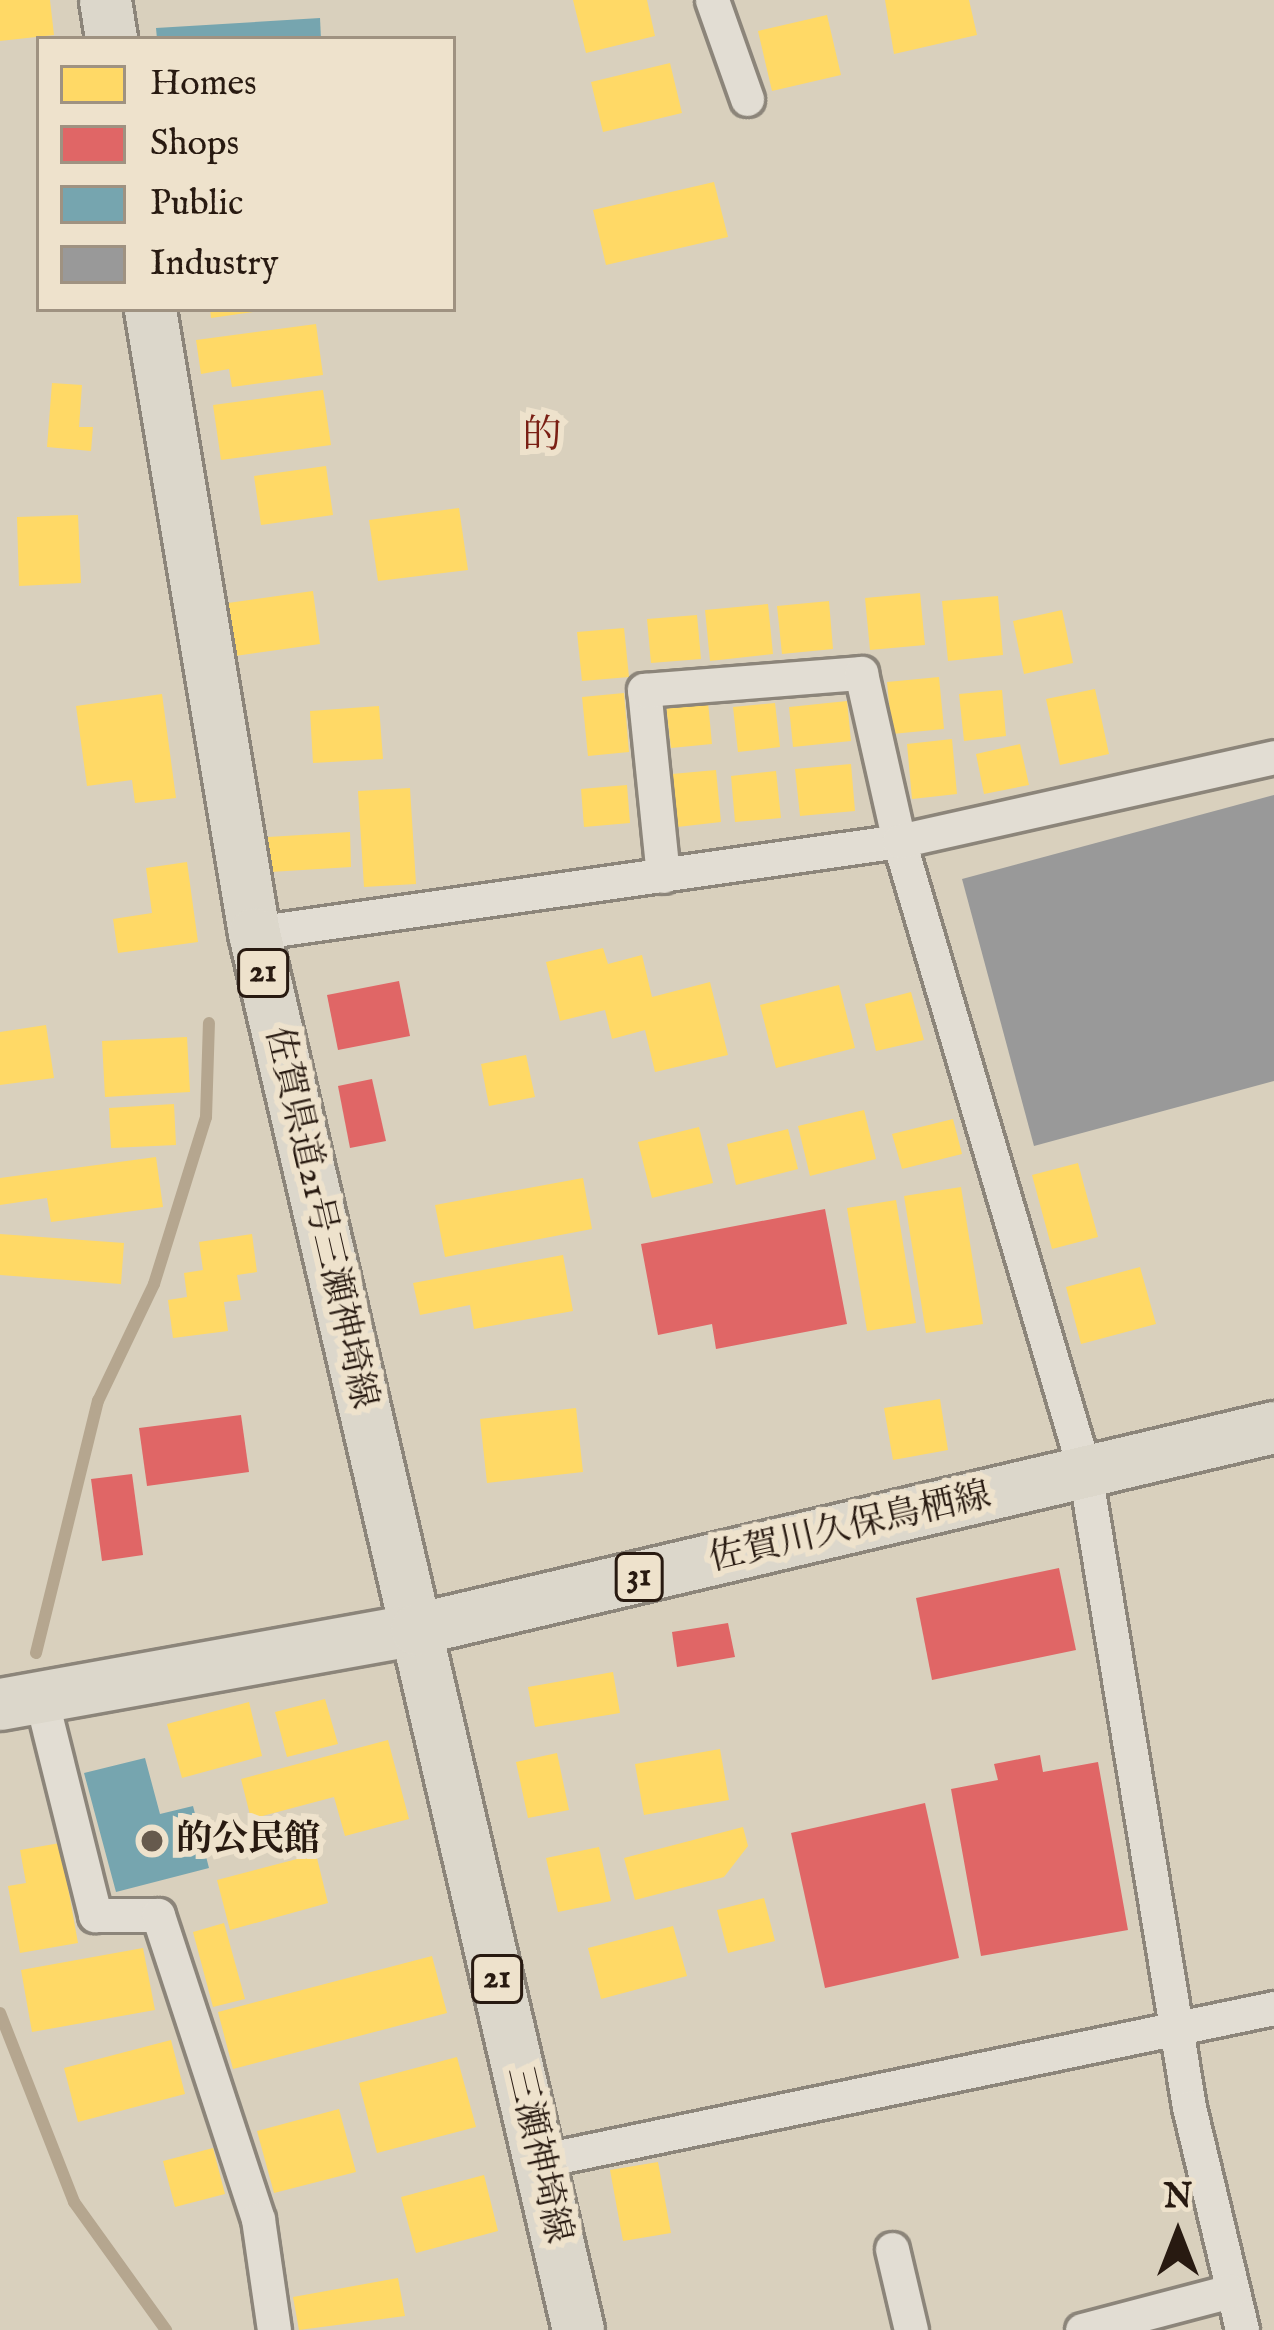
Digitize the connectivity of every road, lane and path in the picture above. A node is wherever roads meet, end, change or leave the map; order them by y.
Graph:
1 (105, 0) edge
2 (712, 0) edge
3 (111, 36) edge
4 (747, 100) dead end
5 (150, 312) edge
6 (1274, 757) edge
7 (899, 841) junction
8 (663, 876) junction
9 (254, 933) junction
10 (1274, 1427) edge
11 (1085, 1472) junction
12 (416, 1629) junction
13 (20, 1701) edge
14 (1274, 2008) edge
15 (1181, 2020) junction
16 (539, 2161) junction
17 (892, 2249) dead end
18 (1231, 2291) junction
19 (274, 2330) edge
20 (578, 2330) edge
21 (911, 2330) edge
22 (1082, 2330) edge
23 (1242, 2330) edge

1 - 3 main road
2 - 4 street
5 - 9 main road, 佐賀県道21号三瀬神埼線 / 21
6 - 7 street
7 - 8 street
7 - 8 street
7 - 11 street
8 - 9 street
9 - 12 main road, 佐賀県道21号三瀬神埼線 / 21
10 - 11 main road, 佐賀川久保鳥栖線 / 31
11 - 12 main road, 佐賀川久保鳥栖線 / 31
11 - 15 street
12 - 13 main road, 佐賀川久保鳥栖線 / 31
12 - 16 main road, 三瀬神埼線 / 21
13 - 19 street
14 - 15 street
15 - 16 street
15 - 18 street
16 - 20 main road, 三瀬神埼線 / 21
17 - 21 street
18 - 22 street
18 - 23 street

